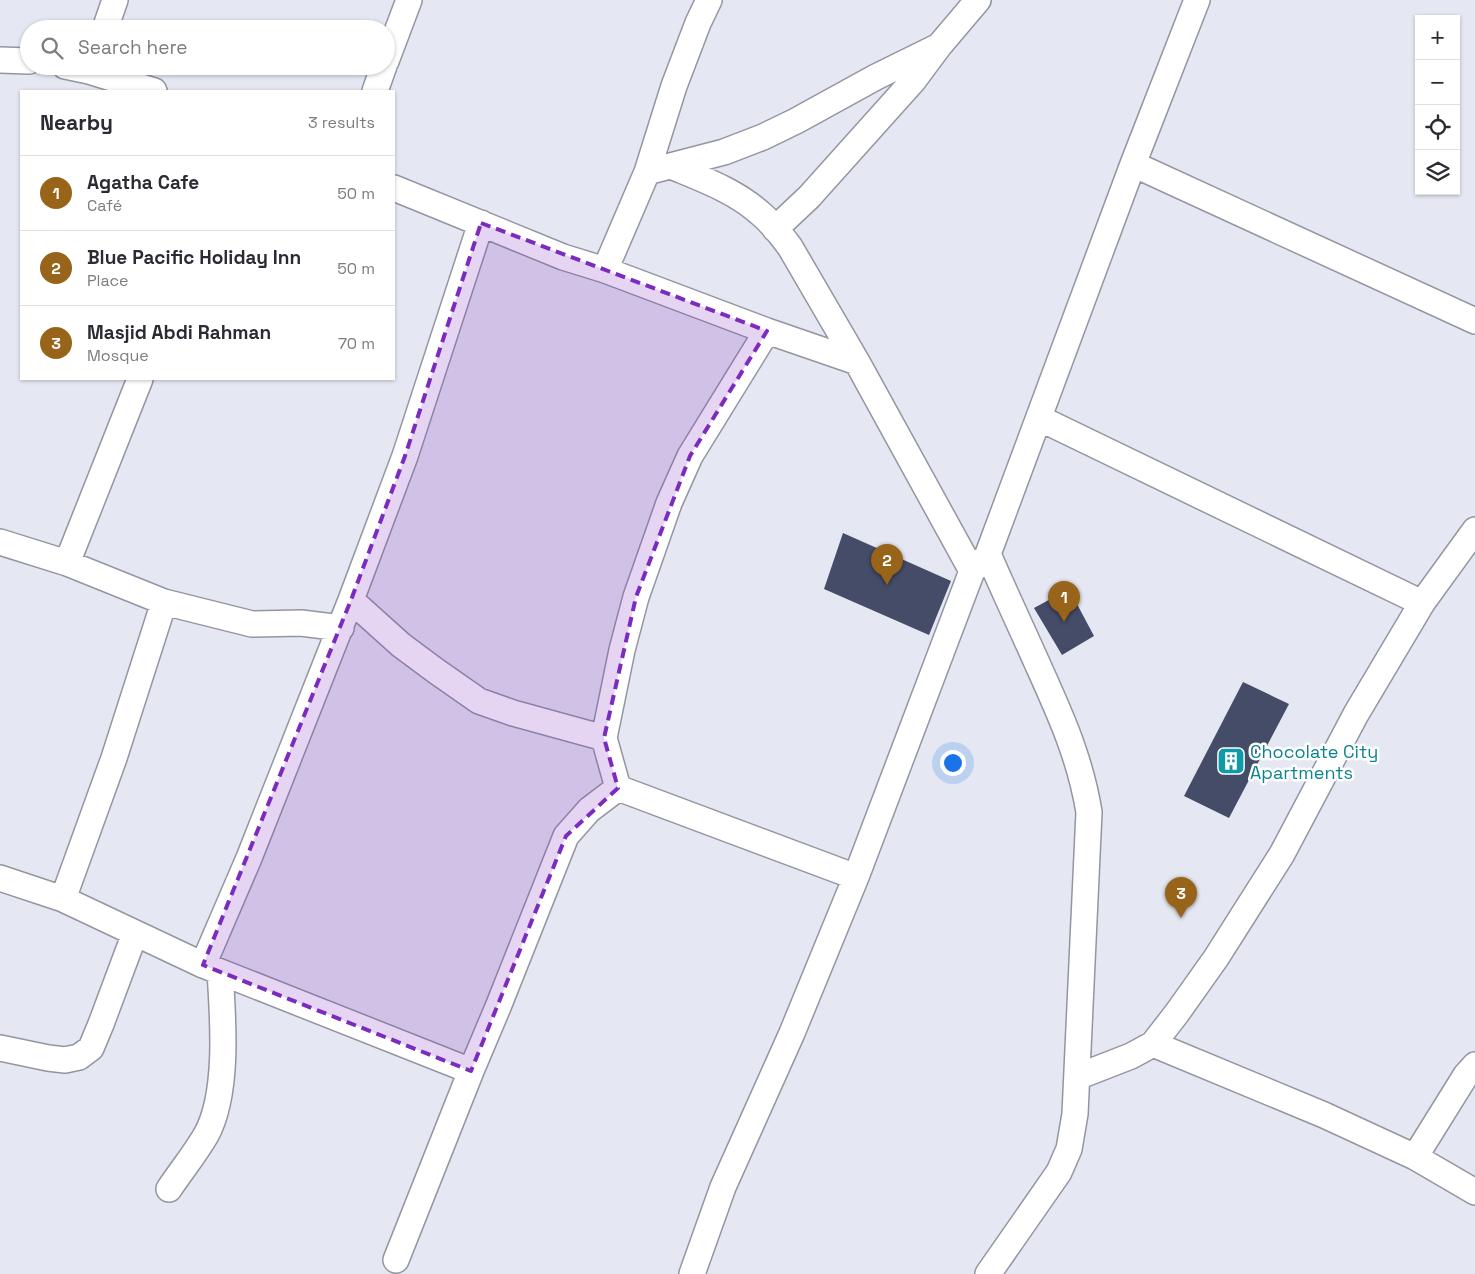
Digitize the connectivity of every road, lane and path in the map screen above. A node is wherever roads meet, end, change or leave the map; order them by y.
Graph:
1 (115, 0) edge
2 (409, 0) edge
3 (709, 0) edge
4 (978, 0) edge
5 (1197, 0) edge
6 (108, 20) edge
7 (395, 37) edge
8 (939, 46) junction
9 (0, 60) edge
10 (20, 61) edge
11 (107, 75) edge
12 (381, 75) edge
13 (151, 90) edge
14 (375, 90) edge
15 (1133, 164) junction
16 (671, 166) junction
17 (647, 172) junction
18 (395, 188) edge
19 (481, 223) junction
20 (775, 229) junction
21 (605, 270) junction
22 (1475, 321) edge
23 (767, 331) junction
24 (857, 362) junction
25 (140, 380) edge
26 (1039, 418) junction
27 (1475, 530) edge
28 (0, 542) edge
29 (67, 563) junction
30 (980, 563) junction
31 (351, 600) junction
32 (164, 602) junction
33 (1422, 603) junction
34 (341, 628) junction
35 (604, 738) junction
36 (618, 788) junction
37 (856, 877) junction
38 (0, 878) edge
39 (63, 899) junction
40 (135, 933) junction
41 (212, 969) junction
42 (1153, 1044) junction
43 (0, 1048) edge
44 (1475, 1065) edge
45 (471, 1071) junction
46 (1077, 1078) junction
47 (1415, 1157) junction
48 (168, 1189) dead end
49 (1475, 1192) edge
50 (396, 1260) dead end
51 (692, 1274) edge
52 (988, 1274) edge

1 - 6 street
2 - 7 street
3 - 17 street
4 - 8 street
5 - 15 street
8 - 16 street
8 - 20 street
9 - 10 street
11 - 13 street
12 - 14 street
15 - 22 street
15 - 26 street
16 - 17 street
16 - 20 street
17 - 21 street
18 - 19 street
19 - 21 street
19 - 31 street
20 - 24 street
21 - 23 street
23 - 24 street
23 - 35 street
24 - 30 street
25 - 29 street
26 - 30 street
26 - 33 street
27 - 33 street
28 - 29 street
29 - 32 street
30 - 37 street
30 - 46 street
31 - 34 street
31 - 35 street
32 - 34 street
32 - 39 street
33 - 42 street
34 - 41 street
35 - 36 street
36 - 37 street
36 - 45 street
37 - 51 street
38 - 39 street
39 - 40 street
40 - 41 street
40 - 43 street
41 - 45 street
41 - 48 street
42 - 46 street
42 - 47 street
44 - 47 street
45 - 50 street
46 - 52 street
47 - 49 street

